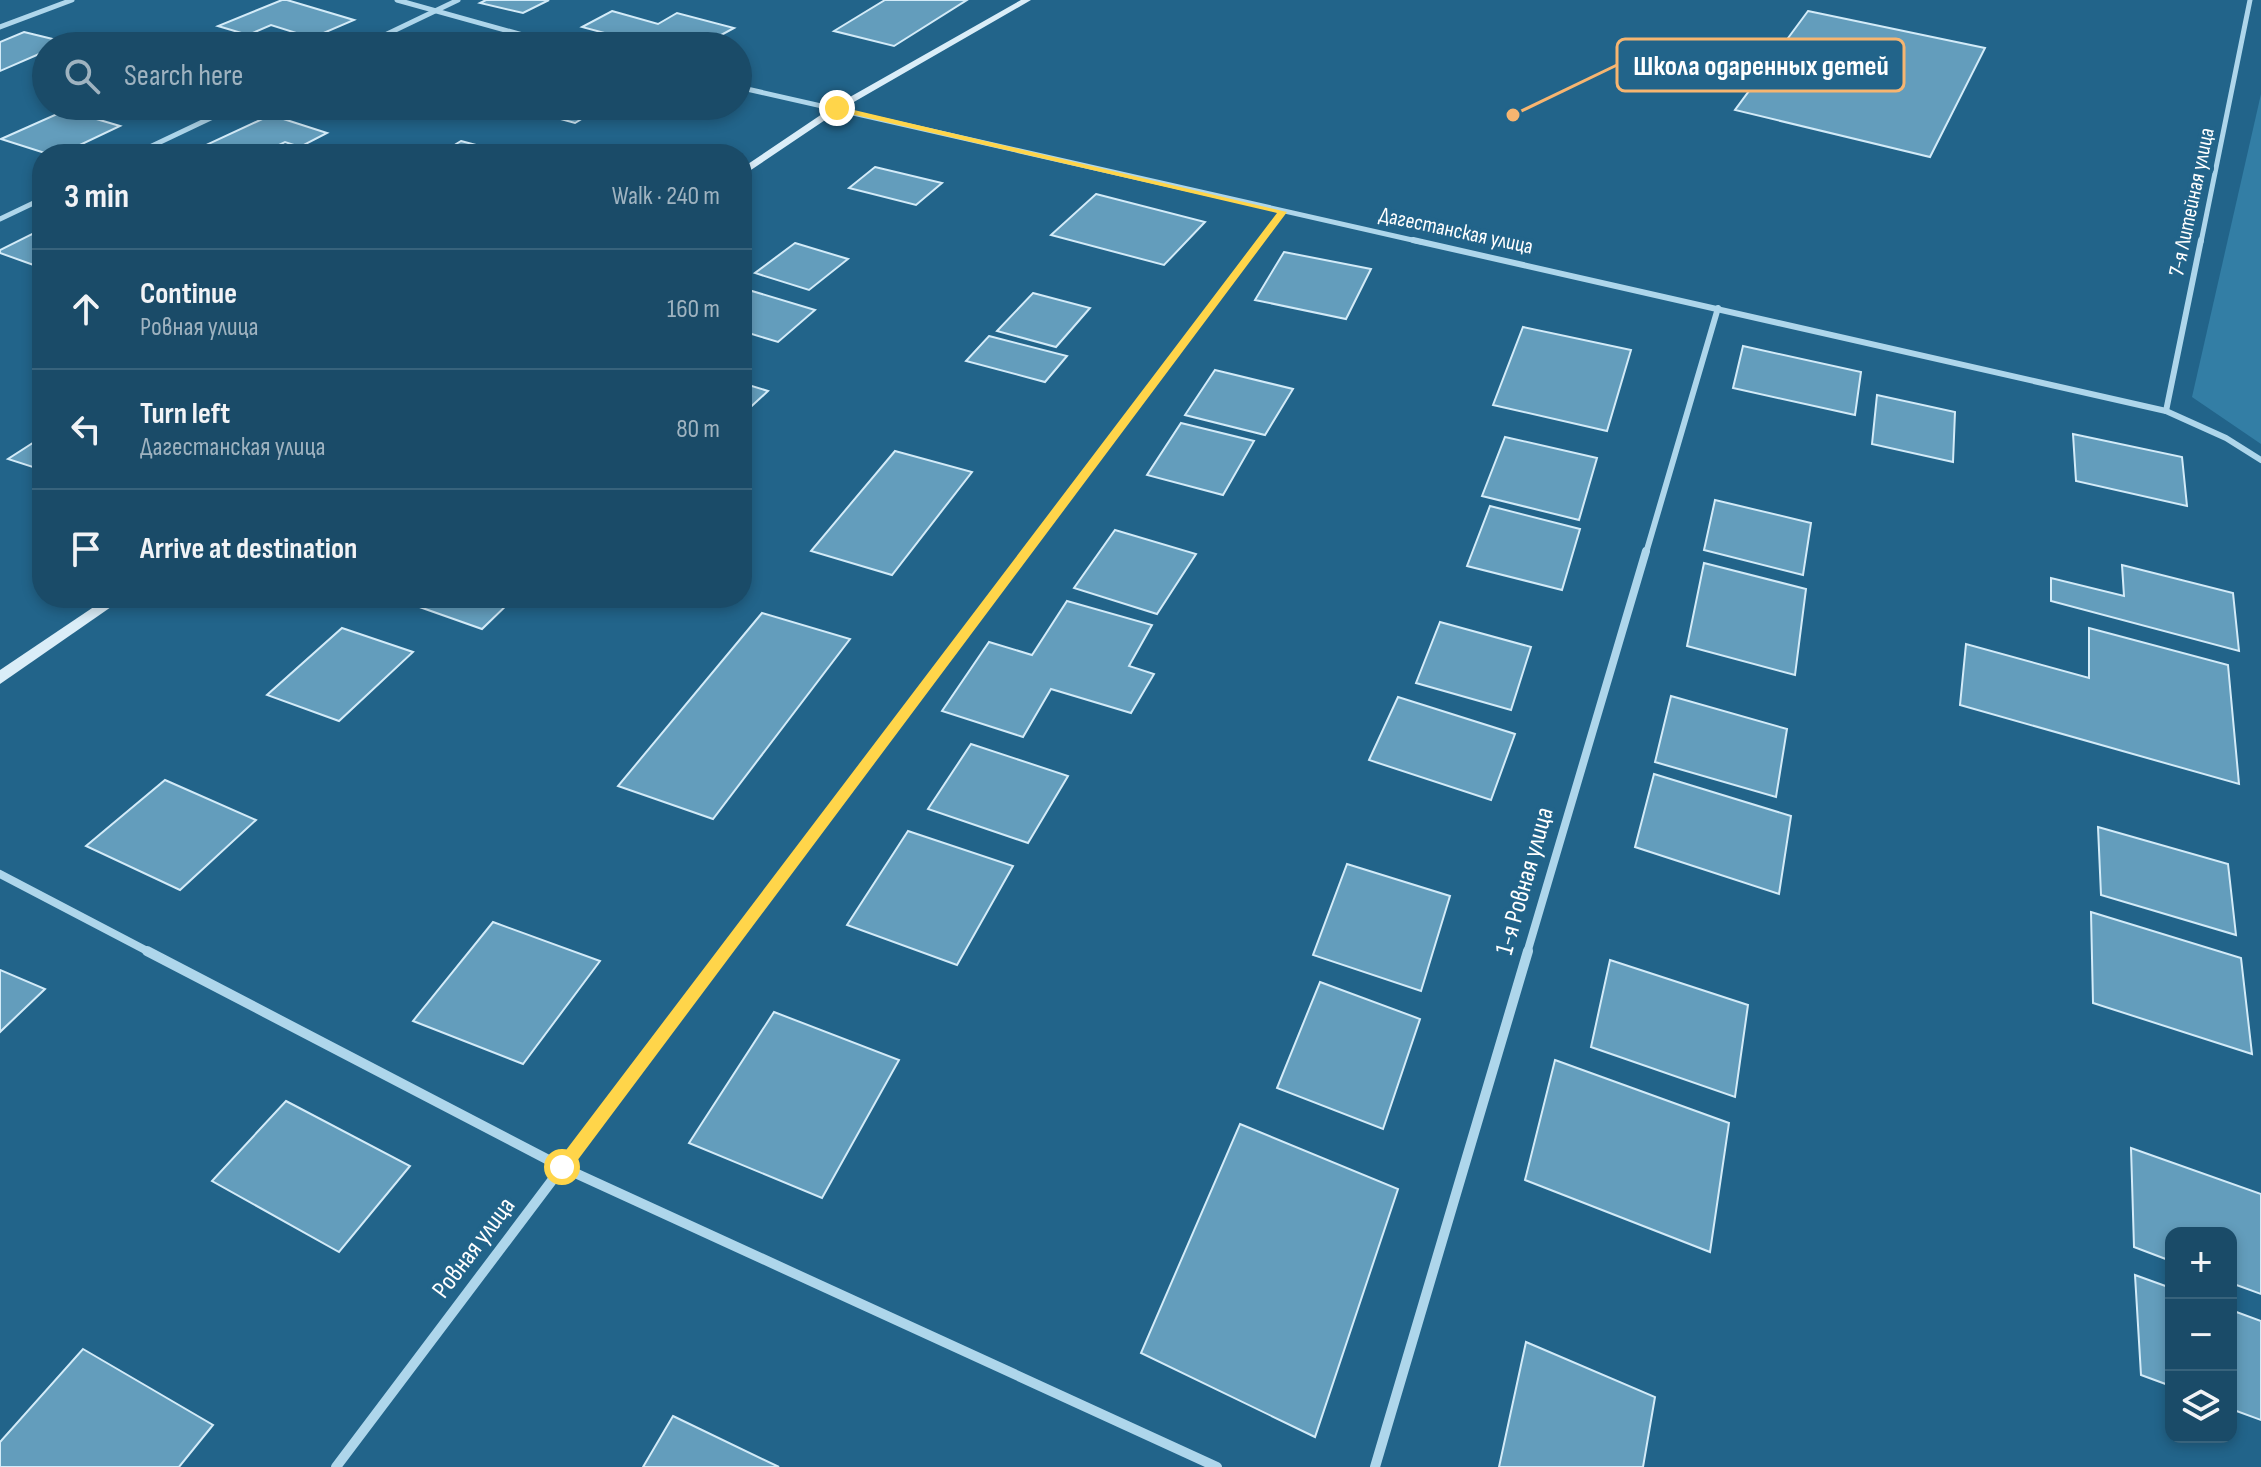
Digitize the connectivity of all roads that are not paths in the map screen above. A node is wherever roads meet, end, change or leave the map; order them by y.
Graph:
1 (72, 0) edge
2 (397, 0) edge
3 (458, 0) edge
4 (1027, 0) edge
5 (2250, 0) edge
6 (437, 10) junction
7 (0, 27) edge
8 (391, 32) edge
9 (513, 32) edge
10 (752, 90) edge
11 (837, 108) junction
12 (207, 120) edge
13 (156, 144) edge
14 (752, 166) edge
15 (32, 204) edge
16 (1282, 212) junction
17 (0, 219) edge
18 (1718, 308) junction
19 (2166, 411) junction
20 (2261, 460) edge
21 (102, 608) edge
22 (0, 678) edge
23 (0, 874) edge
24 (562, 1167) junction
25 (336, 1467) edge
26 (1217, 1467) edge
27 (1375, 1467) edge

1 - 7 street
2 - 6 street
3 - 6 street
4 - 11 street
5 - 19 street, 7-я Литейная улица
6 - 8 street
6 - 9 street
10 - 11 street, Дагестанская улица
11 - 14 street
11 - 16 street, Дагестанская улица
12 - 13 street
15 - 17 street
16 - 18 street, Дагестанская улица
16 - 24 street, Ровная улица
18 - 19 street, Дагестанская улица
18 - 27 street, 1-я Ровная улица
19 - 20 street, Дагестанская улица
21 - 22 street
23 - 24 street
24 - 25 street, Ровная улица
24 - 26 street

